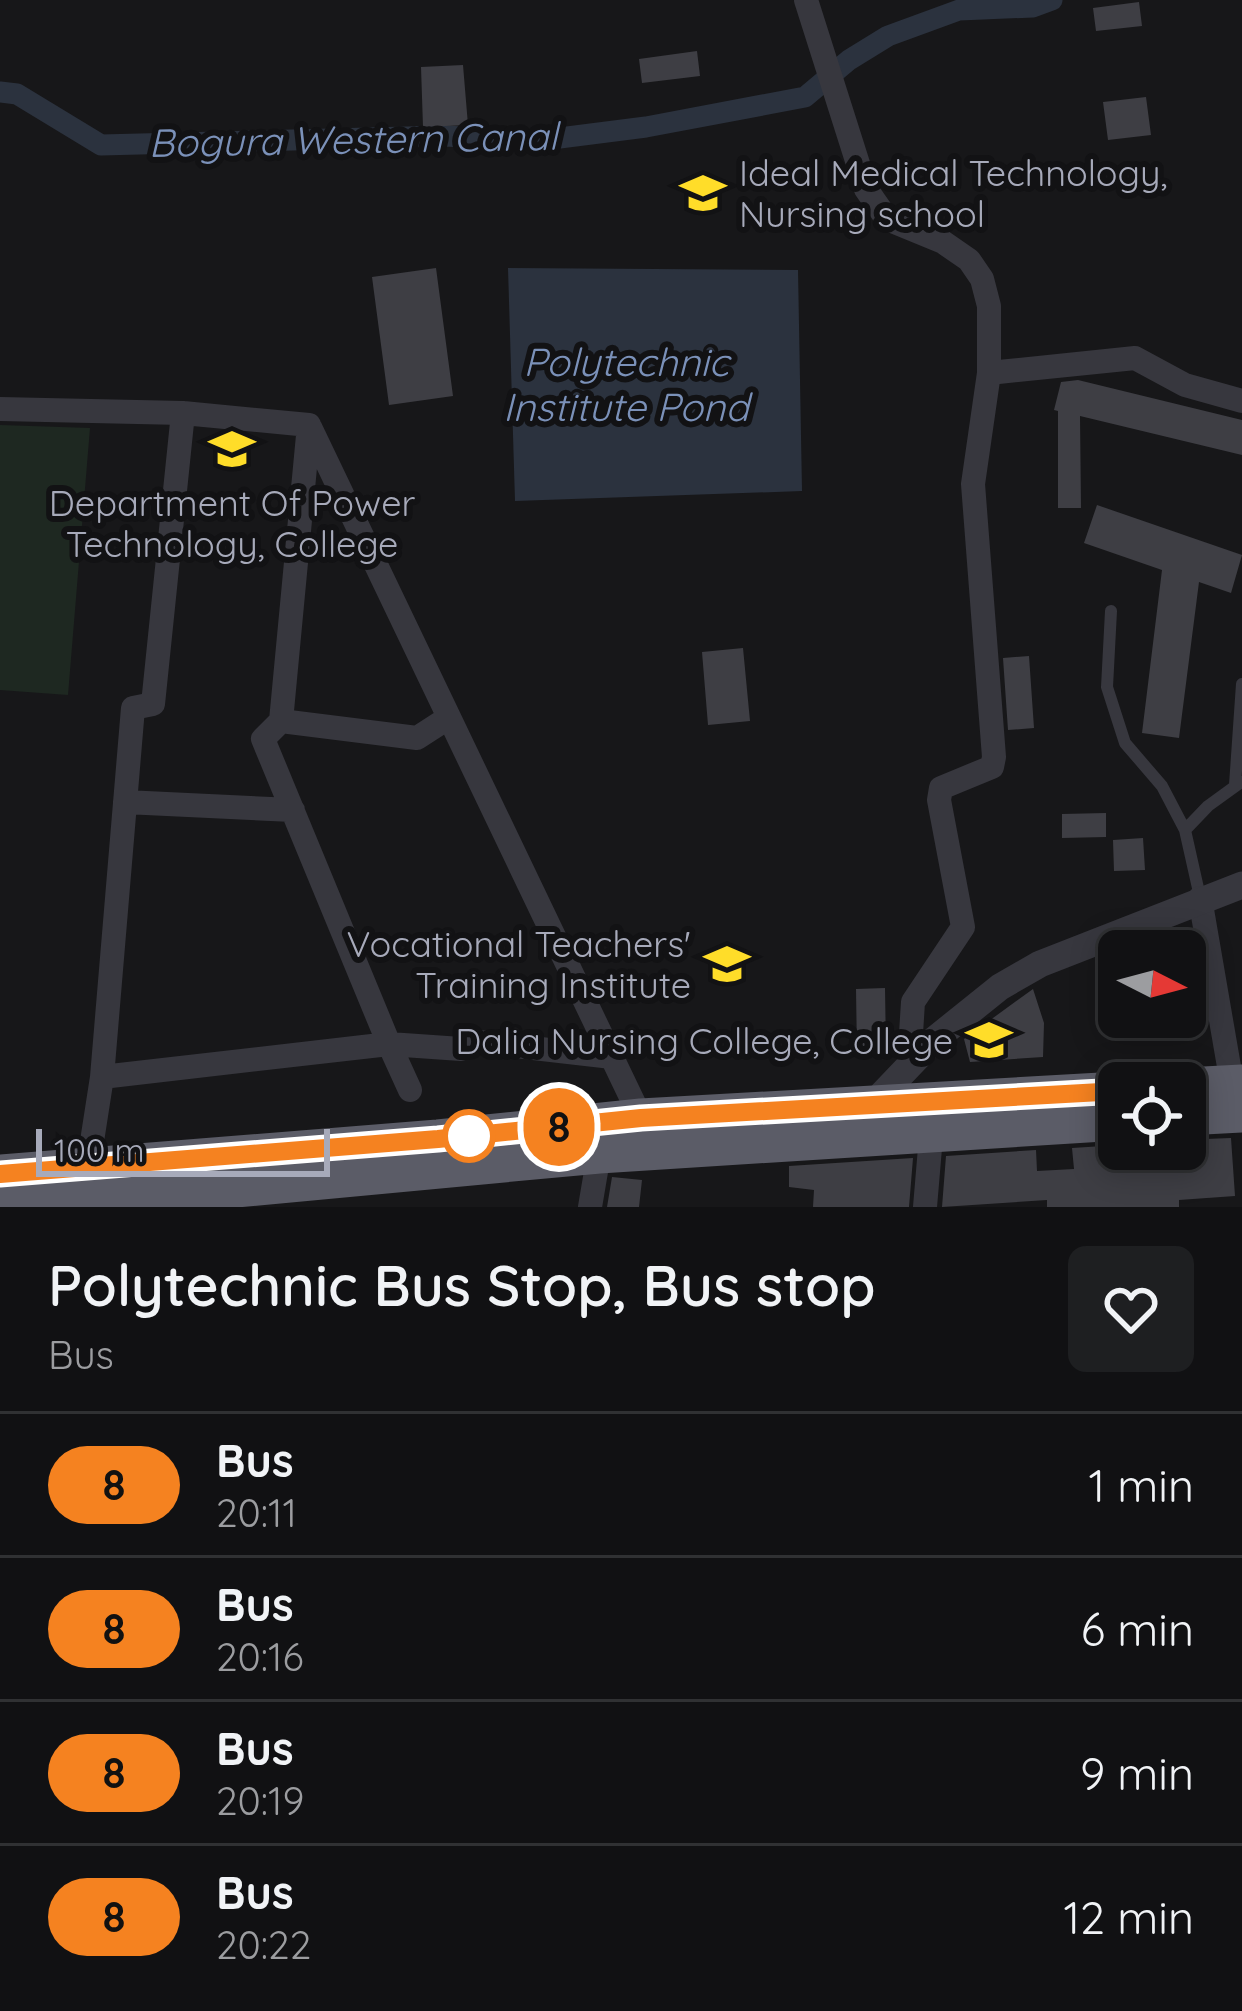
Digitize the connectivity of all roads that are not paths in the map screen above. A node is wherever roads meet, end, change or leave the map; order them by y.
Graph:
1 (806, 0) edge
2 (989, 373) junction
3 (1242, 401) edge
4 (0, 409) edge
5 (183, 413) junction
6 (310, 424) junction
7 (1112, 611) dead end
8 (1242, 685) edge
9 (448, 718) junction
10 (281, 721) junction
11 (1239, 783) edge
12 (125, 802) junction
13 (293, 810) junction
14 (1185, 830) junction
15 (1242, 885) edge
16 (1200, 898) junction
17 (389, 1043) junction
18 (612, 1057) junction
19 (909, 1065) junction
20 (102, 1077) junction
21 (410, 1090) dead end
22 (1206, 1090) edge
23 (1098, 1092) edge
24 (1238, 1094) edge
25 (870, 1107) junction
26 (1206, 1107) edge
27 (641, 1118) junction
28 (1098, 1123) edge
29 (931, 1136) junction
30 (598, 1154) junction
31 (88, 1168) junction
32 (0, 1174) edge
33 (0, 1204) edge
34 (590, 1207) edge
35 (925, 1207) edge

1 - 2 street
2 - 3 street
2 - 19 street
4 - 5 street
5 - 6 street
5 - 12 street
6 - 9 street
6 - 10 street
7 - 14 lane
8 - 11 lane
9 - 10 street
9 - 18 street
10 - 13 street
11 - 14 lane
12 - 13 street
12 - 20 street
13 - 17 street
14 - 16 lane
15 - 16 street
16 - 19 street
16 - 24 street
17 - 18 street
17 - 20 street
17 - 21 street
18 - 27 street
19 - 25 street
20 - 31 street
22 - 24 highway
23 - 25 highway
24 - 26 highway
25 - 27 highway
27 - 31 highway
28 - 29 highway
29 - 30 highway
29 - 35 street
30 - 33 highway
30 - 34 street
31 - 32 highway

